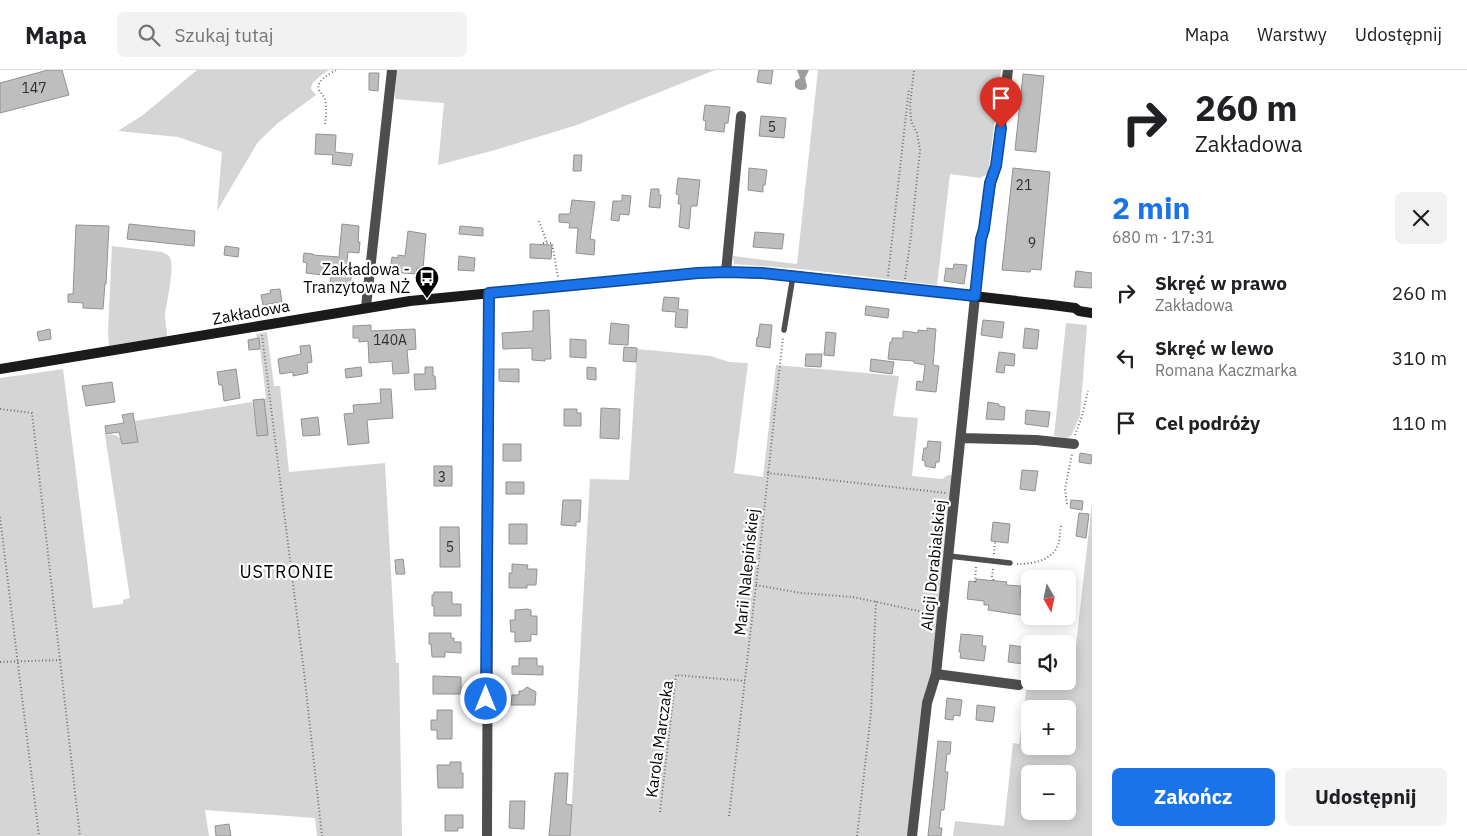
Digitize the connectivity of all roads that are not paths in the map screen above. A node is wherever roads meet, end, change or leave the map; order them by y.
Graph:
1 (392, 70) edge
2 (1008, 70) edge
3 (741, 116) dead end
4 (726, 272) junction
5 (793, 276) junction
6 (489, 293) junction
7 (975, 296) junction
8 (1092, 306) edge
9 (366, 307) junction
10 (1075, 308) junction
11 (1092, 314) edge
12 (784, 330) road end
13 (0, 369) edge
14 (961, 438) junction
15 (1074, 444) dead end
16 (949, 556) junction
17 (1010, 563) road end
18 (936, 674) junction
19 (1019, 685) dead end
20 (487, 836) edge
21 (912, 836) edge

1 - 9 street
2 - 7 street, Alicji Dorabialskiej
3 - 4 street
4 - 5 street, Zakładowa
4 - 6 street, Zakładowa
5 - 7 street, Zakładowa
5 - 12 lane
6 - 9 street, Zakładowa
6 - 20 street
7 - 10 street, Zakładowa
7 - 14 street, Alicji Dorabialskiej
8 - 10 street, Zakładowa
9 - 13 street, Zakładowa
10 - 11 street, Zakładowa
14 - 15 street
14 - 16 street, Alicji Dorabialskiej
16 - 17 lane
16 - 18 street, Alicji Dorabialskiej
18 - 19 street
18 - 21 street, Alicji Dorabialskiej

